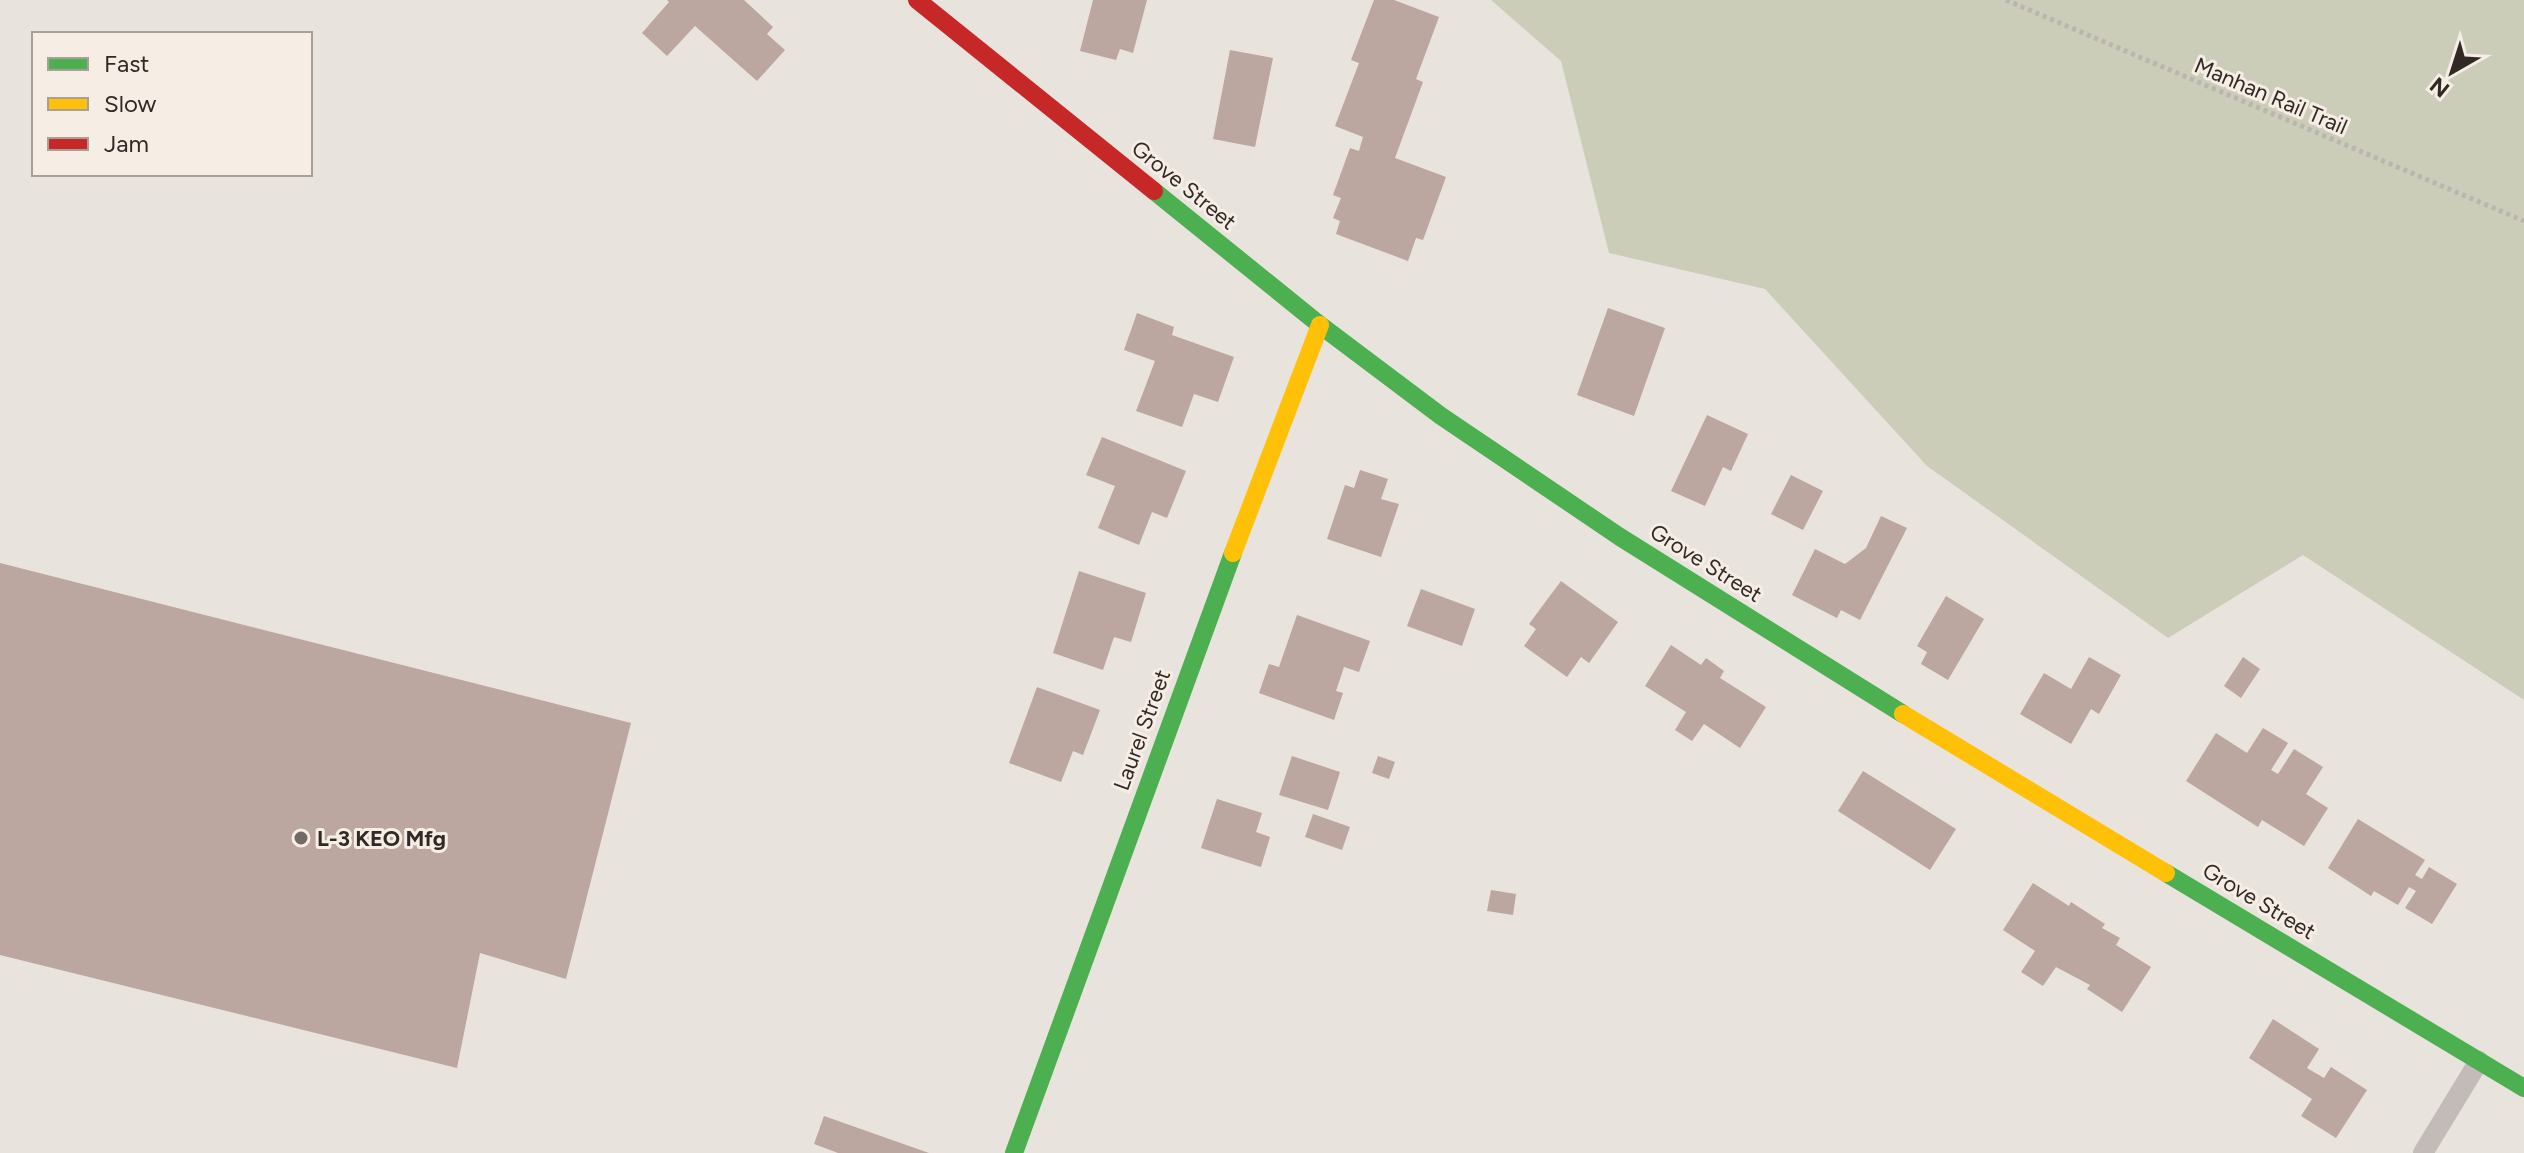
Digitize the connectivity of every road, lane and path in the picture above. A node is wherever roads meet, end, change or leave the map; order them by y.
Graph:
1 (917, 0) edge
2 (2006, 0) edge
3 (2524, 221) edge
4 (1320, 325) junction
5 (2479, 1061) junction
6 (2524, 1088) edge
7 (1014, 1153) edge
8 (2423, 1153) edge

1 - 4 street, Grove Street
2 - 3 path, Manhan Rail Trail
4 - 5 street, Grove Street
4 - 7 street, Laurel Street
5 - 6 street, Grove Street
5 - 8 lane

